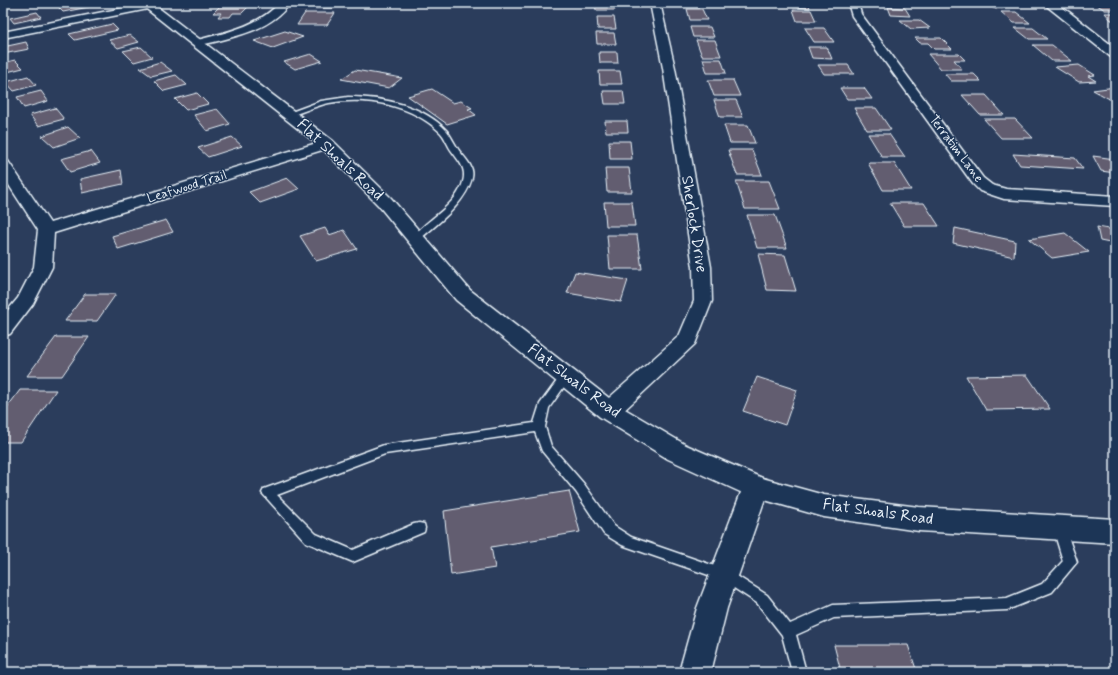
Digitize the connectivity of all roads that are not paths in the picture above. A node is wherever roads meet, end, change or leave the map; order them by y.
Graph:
1 (285, 3) edge
2 (655, 3) edge
3 (853, 3) edge
4 (1048, 3) edge
5 (147, 5) edge
6 (3, 35) edge
7 (197, 44) junction
8 (1115, 54) edge
9 (289, 114) junction
10 (327, 144) junction
11 (3, 164) edge
12 (1115, 201) edge
13 (46, 230) junction
14 (416, 238) junction
15 (3, 329) edge
16 (566, 377) junction
17 (609, 411) junction
18 (539, 427) junction
19 (756, 486) junction
20 (419, 528) dead end
21 (1059, 528) junction
22 (1115, 531) edge
23 (724, 575) junction
24 (788, 632) junction
25 (695, 672) edge
26 (798, 672) edge

1 - 7 street
2 - 17 street, Sherlock Drive
3 - 12 street, Terratim Lane
4 - 8 street
5 - 6 street
5 - 7 main road, Flat Shoals Road
7 - 9 main road, Flat Shoals Road
9 - 10 main road, Flat Shoals Road
9 - 14 lane
10 - 13 street, Leafwood Trail
10 - 14 main road, Flat Shoals Road
11 - 13 street
13 - 15 street
14 - 16 main road, Flat Shoals Road
16 - 17 main road, Flat Shoals Road
16 - 18 lane
17 - 19 main road, Flat Shoals Road
18 - 20 lane
18 - 23 lane
19 - 21 main road, Flat Shoals Road
19 - 23 main road
21 - 22 main road, Flat Shoals Road
21 - 24 lane
23 - 24 lane
23 - 25 main road
24 - 26 lane

